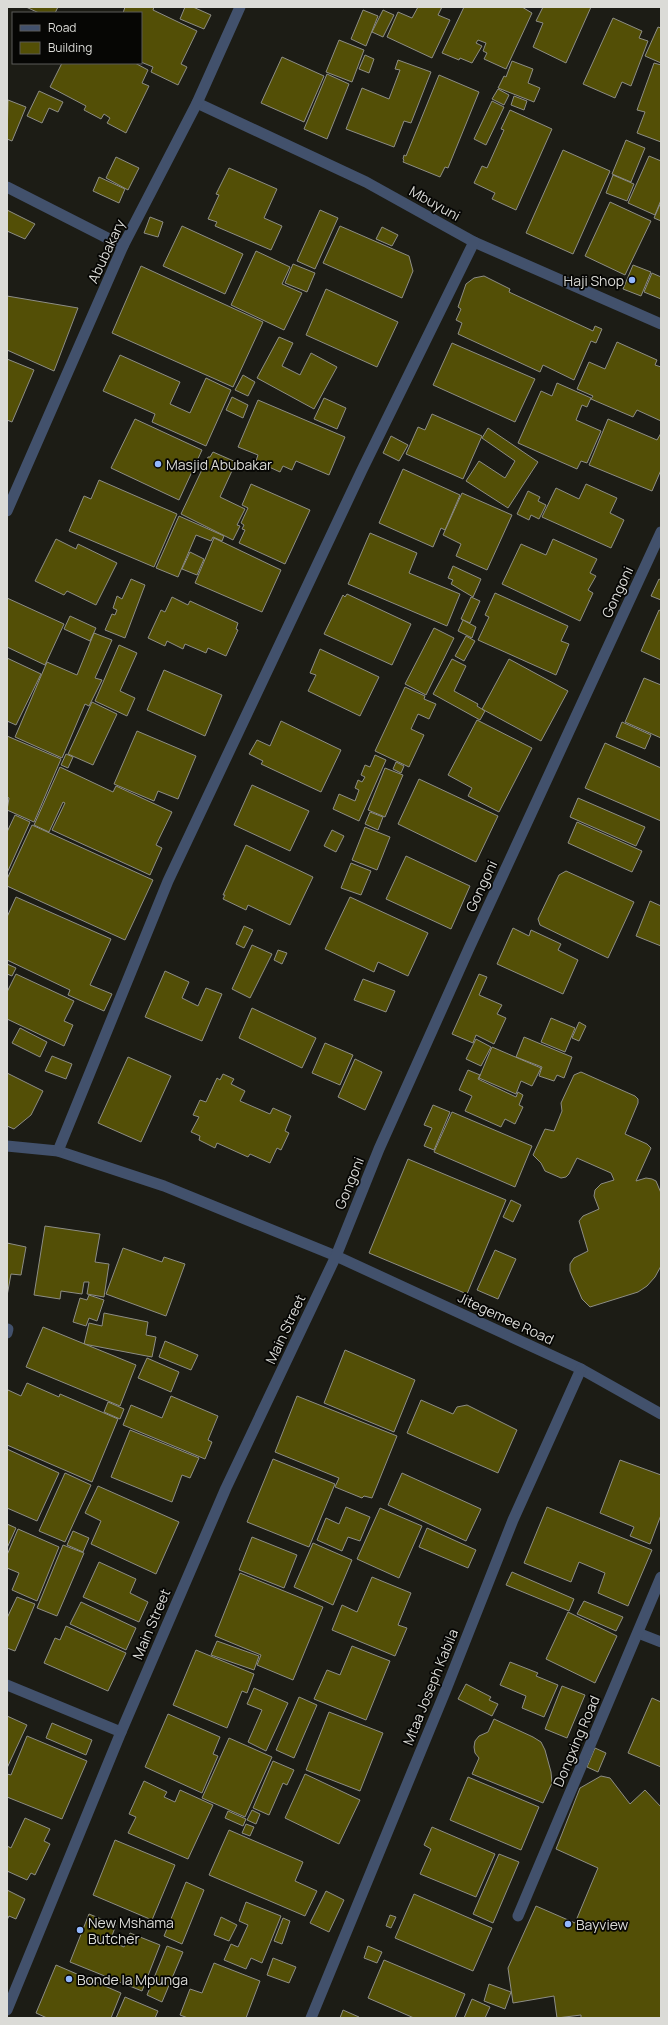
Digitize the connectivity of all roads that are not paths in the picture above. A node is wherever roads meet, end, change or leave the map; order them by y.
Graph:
1 (240, 7) edge
2 (197, 103) junction
3 (7, 187) edge
4 (474, 242) junction
5 (124, 246) junction
6 (661, 324) edge
7 (7, 511) edge
8 (661, 532) edge
9 (7, 1146) edge
10 (58, 1151) junction
11 (336, 1256) junction
12 (581, 1368) junction
13 (661, 1414) edge
14 (661, 1577) edge
15 (638, 1633) junction
16 (661, 1642) edge
17 (7, 1685) edge
18 (121, 1732) junction
19 (518, 1916) dead end
20 (7, 2010) edge
21 (311, 2018) edge

1 - 2 street, Abubakary
2 - 4 street, Mbuyuni
2 - 5 street, Abubakary
3 - 5 street
4 - 6 street, Mbuyuni
4 - 10 street
5 - 7 street, Abubakary
8 - 11 street, Gongoni
9 - 10 street, Jitegemee Road
10 - 11 street, Jitegemee Road
11 - 12 street, Jitegemee Road
11 - 18 street, Main Street
12 - 13 street, Jitegemee Road
12 - 21 street, Mtaa Joseph Kabila
14 - 15 street, Dongxing Road
15 - 16 street
15 - 19 street, Dongxing Road
17 - 18 street
18 - 20 street, Main Street

